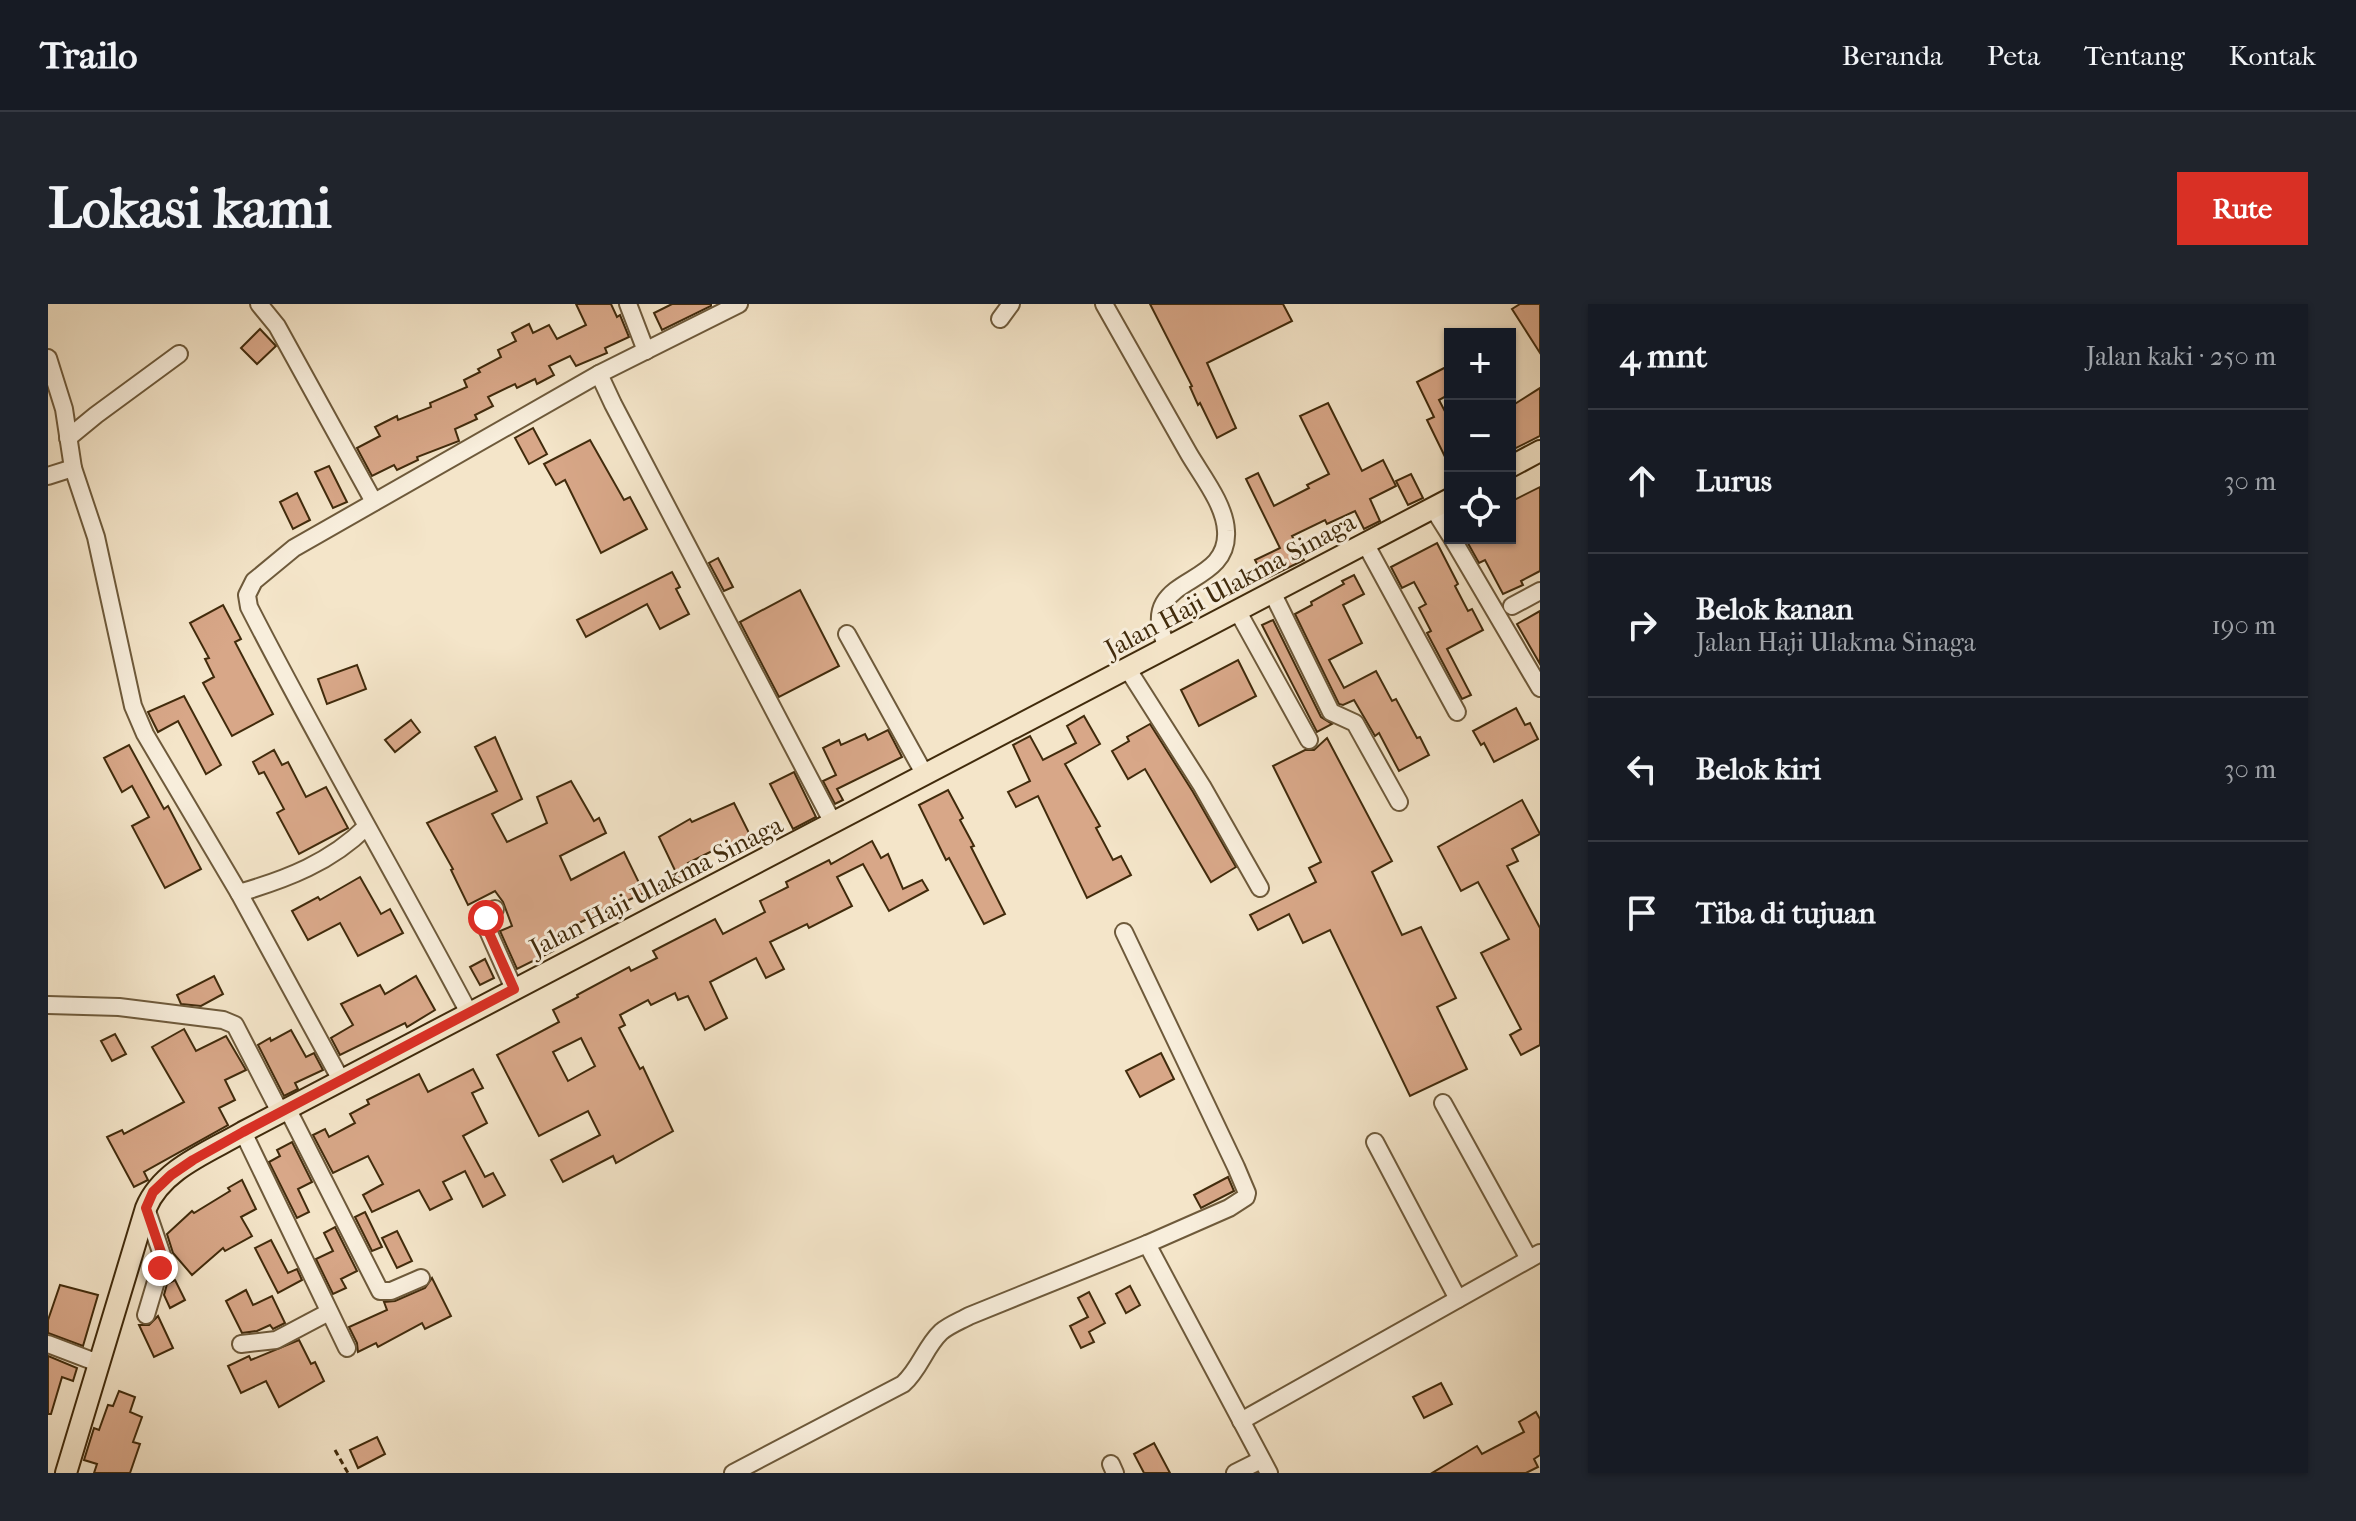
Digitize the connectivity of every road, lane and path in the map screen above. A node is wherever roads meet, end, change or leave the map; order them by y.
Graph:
1 (259, 304) edge
2 (628, 304) edge
3 (739, 304) edge
4 (1011, 304) edge
5 (1104, 304) edge
6 (1000, 319) dead end
7 (646, 351) junction
8 (179, 354) dead end
9 (48, 358) edge
10 (599, 374) junction
11 (68, 438) junction
12 (1540, 451) edge
13 (1516, 464) edge
14 (73, 468) junction
15 (48, 476) edge
16 (374, 502) junction
17 (1442, 504) edge
18 (1365, 543) junction
19 (1455, 544) edge
20 (1540, 591) edge
21 (1272, 592) junction
22 (1512, 606) dead end
23 (1237, 610) junction
24 (847, 634) dead end
25 (1167, 647) junction
26 (1127, 668) junction
27 (1540, 688) edge
28 (1457, 712) dead end
29 (1309, 740) dead end
30 (925, 775) junction
31 (1399, 802) dead end
32 (833, 823) junction
33 (366, 827) junction
34 (1260, 888) dead end
35 (239, 893) junction
36 (495, 909) dead end
37 (1124, 932) dead end
38 (514, 989) junction
39 (48, 1005) edge
40 (469, 1013) junction
41 (341, 1080) junction
42 (1443, 1103) dead end
43 (283, 1110) junction
44 (243, 1132) junction
45 (1375, 1142) dead end
46 (146, 1208) junction
47 (1147, 1244) junction
48 (1534, 1256) edge
49 (421, 1278) dead end
50 (1458, 1299) junction
51 (329, 1312) junction
52 (146, 1315) dead end
53 (48, 1344) edge
54 (241, 1344) dead end
55 (347, 1348) dead end
56 (98, 1363) junction
57 (1241, 1421) junction
58 (335, 1450) dead end
59 (1265, 1466) edge
60 (66, 1473) edge
61 (348, 1473) edge
62 (733, 1473) edge
63 (1235, 1473) edge

1 - 16 street
2 - 7 street
3 - 7 street
4 - 6 street
5 - 25 street
7 - 10 street
8 - 11 street
9 - 11 street
10 - 16 street
10 - 32 street
11 - 14 street
12 - 13 main road
14 - 15 street
14 - 35 street
16 - 33 street
17 - 18 main road, Jalan Haji Ulakma Sinaga
18 - 21 main road, Jalan Haji Ulakma Sinaga
18 - 28 street
19 - 27 street
20 - 22 street
21 - 23 main road, Jalan Haji Ulakma Sinaga
21 - 31 street
23 - 25 main road, Jalan Haji Ulakma Sinaga
23 - 29 street
24 - 30 street
25 - 26 main road, Jalan Haji Ulakma Sinaga
26 - 30 main road, Jalan Haji Ulakma Sinaga
26 - 34 street
30 - 32 main road, Jalan Haji Ulakma Sinaga
32 - 38 main road, Jalan Haji Ulakma Sinaga
33 - 35 street
33 - 40 street
35 - 41 street
36 - 38 street
37 - 47 street
38 - 40 main road, Jalan Haji Ulakma Sinaga
39 - 43 street
40 - 41 main road, Jalan Haji Ulakma Sinaga
41 - 43 main road, Jalan Haji Ulakma Sinaga
42 - 48 street
43 - 44 main road, Jalan Haji Ulakma Sinaga
43 - 49 street
44 - 46 main road, Jalan Haji Ulakma Sinaga
44 - 51 street
45 - 50 street
46 - 52 street
46 - 56 main road, Jalan Haji Ulakma Sinaga
47 - 57 street
47 - 62 street
48 - 50 street
50 - 57 street
51 - 54 street
51 - 55 street
53 - 56 street
56 - 60 main road, Jalan Haji Ulakma Sinaga
57 - 59 street
58 - 61 path
59 - 63 street

